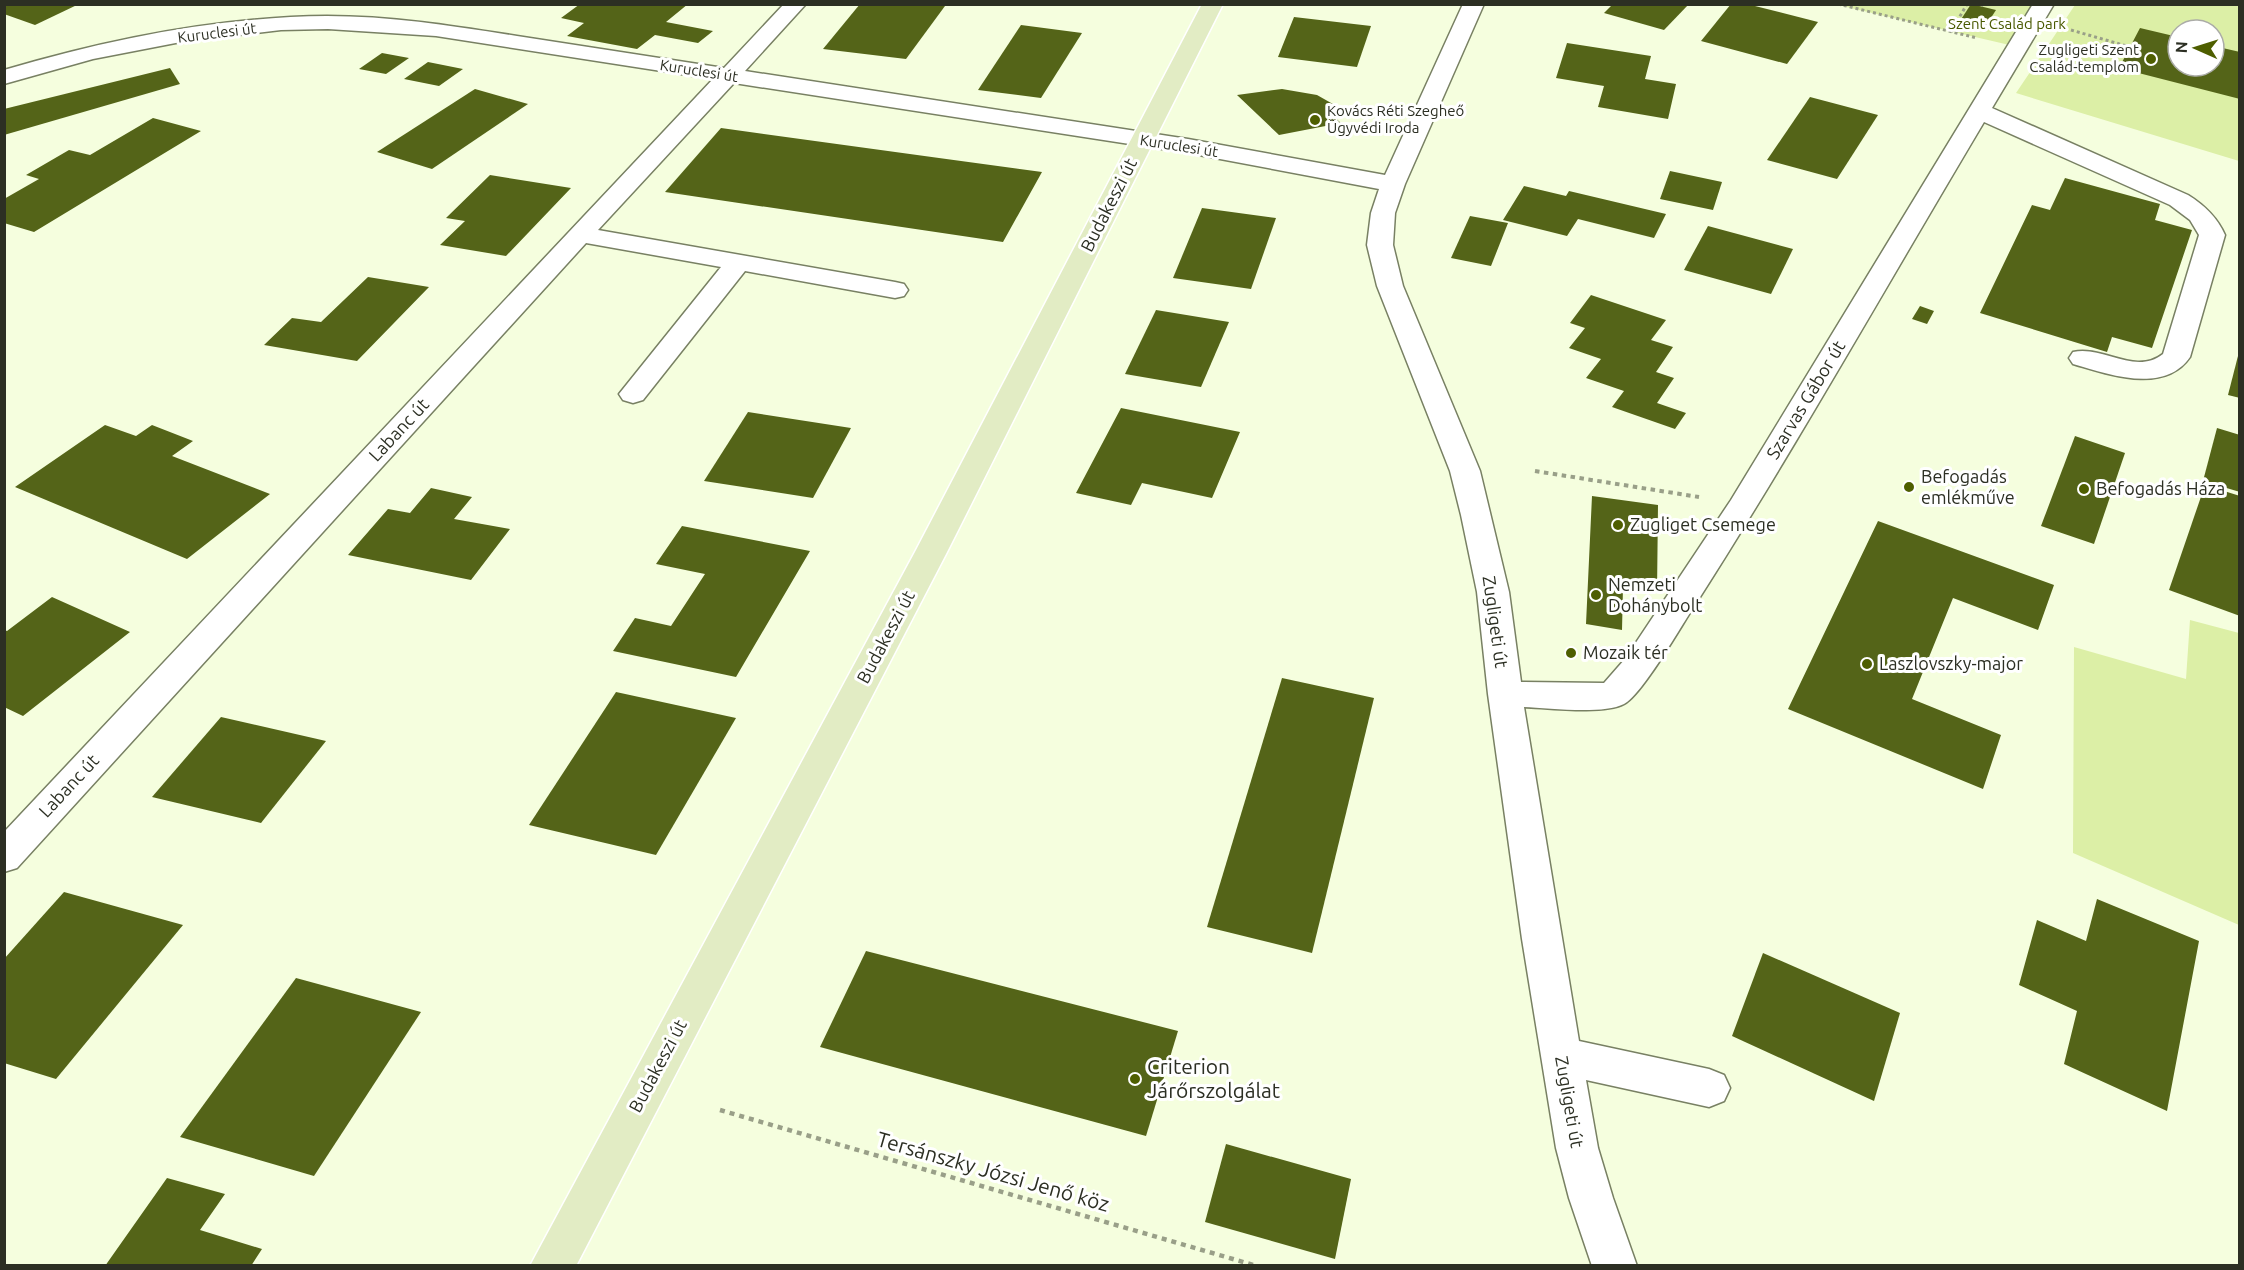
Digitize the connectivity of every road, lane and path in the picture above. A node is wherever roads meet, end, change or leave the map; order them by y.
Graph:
1 (796, 4) edge
2 (1213, 4) edge
3 (1474, 4) edge
4 (1838, 4) edge
5 (1967, 4) edge
6 (1981, 4) edge
7 (2044, 4) edge
8 (1985, 7) dead end
9 (2072, 30) dead end
10 (1951, 32) junction
11 (2018, 47) junction
12 (2130, 47) dead end
13 (730, 75) junction
14 (4, 77) edge
15 (1979, 111) junction
16 (1142, 140) junction
17 (1393, 184) junction
18 (580, 234) junction
19 (739, 262) junction
20 (895, 290) dead end
21 (2083, 358) dead end
22 (633, 394) dead end
23 (1535, 471) dead end
24 (1744, 504) junction
25 (1505, 694) junction
26 (4, 857) edge
27 (1561, 1056) junction
28 (1709, 1088) dead end
29 (720, 1110) dead end
30 (552, 1266) edge
31 (1257, 1266) edge
32 (1615, 1266) edge

1 - 13 street, Labanc út
2 - 16 main road, Budakeszi út
3 - 17 street, Zugligeti út
4 - 10 path
5 - 10 path
6 - 8 path
7 - 11 street, Szarvas Gábor út
9 - 12 path
10 - 11 path
11 - 15 street, Szarvas Gábor út
13 - 14 street, Kuruclesi út
13 - 16 street, Kuruclesi út
13 - 18 street, Labanc út
15 - 21 street
15 - 24 street, Szarvas Gábor út
16 - 17 street, Kuruclesi út
16 - 30 main road, Budakeszi út
17 - 25 street, Zugligeti út
18 - 19 street
18 - 26 street, Labanc út
19 - 20 street
19 - 22 street
23 - 24 path
24 - 25 street, Szarvas Gábor út
25 - 27 street, Zugligeti út
27 - 28 street
27 - 32 street, Zugligeti út
29 - 31 path, Tersánszky Józsi Jenő köz

